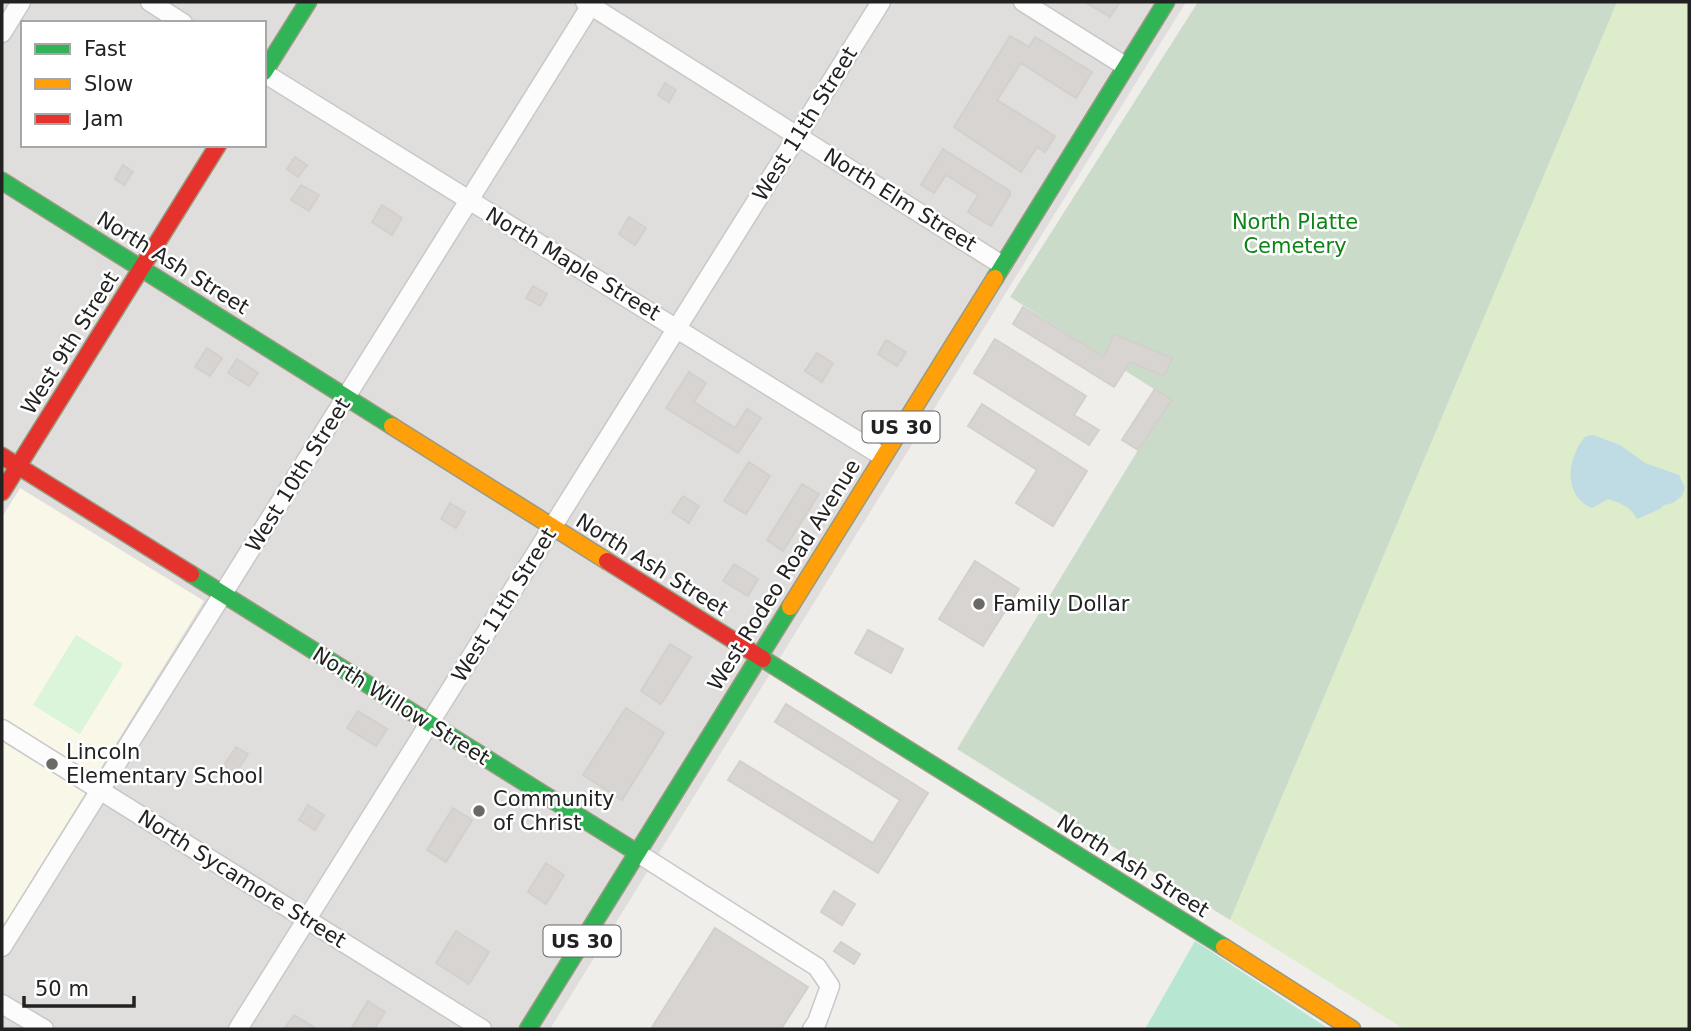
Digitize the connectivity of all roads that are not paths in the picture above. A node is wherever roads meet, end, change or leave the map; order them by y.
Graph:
1 (21, 2) edge
2 (150, 2) edge
3 (308, 2) edge
4 (881, 2) edge
5 (1023, 2) edge
6 (1166, 2) edge
7 (590, 3) edge
8 (180, 21) edge
9 (2, 33) edge
10 (1125, 66) junction
11 (266, 70) edge
12 (266, 74) edge
13 (798, 136) junction
14 (217, 147) edge
15 (2, 181) edge
16 (469, 201) junction
17 (1002, 265) junction
18 (142, 268) junction
19 (678, 328) junction
20 (346, 397) junction
21 (2, 456) edge
22 (883, 456) junction
23 (18, 466) junction
24 (2, 492) edge
25 (553, 527) junction
26 (223, 594) junction
27 (758, 656) junction
28 (430, 724) junction
29 (2, 729) edge
30 (100, 790) junction
31 (636, 852) junction
32 (307, 920) junction
33 (2, 947) edge
34 (2, 1004) edge
35 (44, 1029) edge
36 (238, 1029) edge
37 (482, 1029) edge
38 (528, 1029) edge
39 (812, 1029) edge
40 (1352, 1029) edge

1 - 9 street
2 - 8 street
3 - 11 street
4 - 13 street, West 11th Street
5 - 10 street
6 - 10 street, West Rodeo Road Avenue / US 30
7 - 13 street, North Elm Street
7 - 16 street, West 10th Street
10 - 17 street, West Rodeo Road Avenue / US 30
12 - 16 street, North Maple Street
13 - 17 street, North Elm Street
13 - 19 street, West 11th Street
14 - 18 street, West 9th Street
15 - 18 street, North Ash Street
16 - 19 street, North Maple Street
16 - 20 street, West 10th Street
17 - 22 street, West Rodeo Road Avenue / US 30
18 - 20 street, North Ash Street
18 - 23 street, West 9th Street
19 - 22 street, North Maple Street
19 - 25 street, West 11th Street
20 - 25 street, North Ash Street
20 - 26 street, West 10th Street
21 - 23 street, North Willow Street
22 - 27 street, West Rodeo Road Avenue / US 30
23 - 24 street, West 9th Street
23 - 26 street, North Willow Street
25 - 27 street, North Ash Street
25 - 28 street, West 11th Street
26 - 28 street, North Willow Street
26 - 30 street, West 10th Street
27 - 31 street, West Rodeo Road Avenue / US 30
27 - 40 street, North Ash Street
28 - 31 street, North Willow Street
28 - 32 street, West 11th Street
29 - 30 street, North Sycamore Street
30 - 32 street, North Sycamore Street
30 - 33 street, West 10th Street
31 - 38 street, West Rodeo Road Avenue / US 30
31 - 39 street, North Willow Street
32 - 36 street, West 11th Street
32 - 37 street, North Sycamore Street
34 - 35 street

